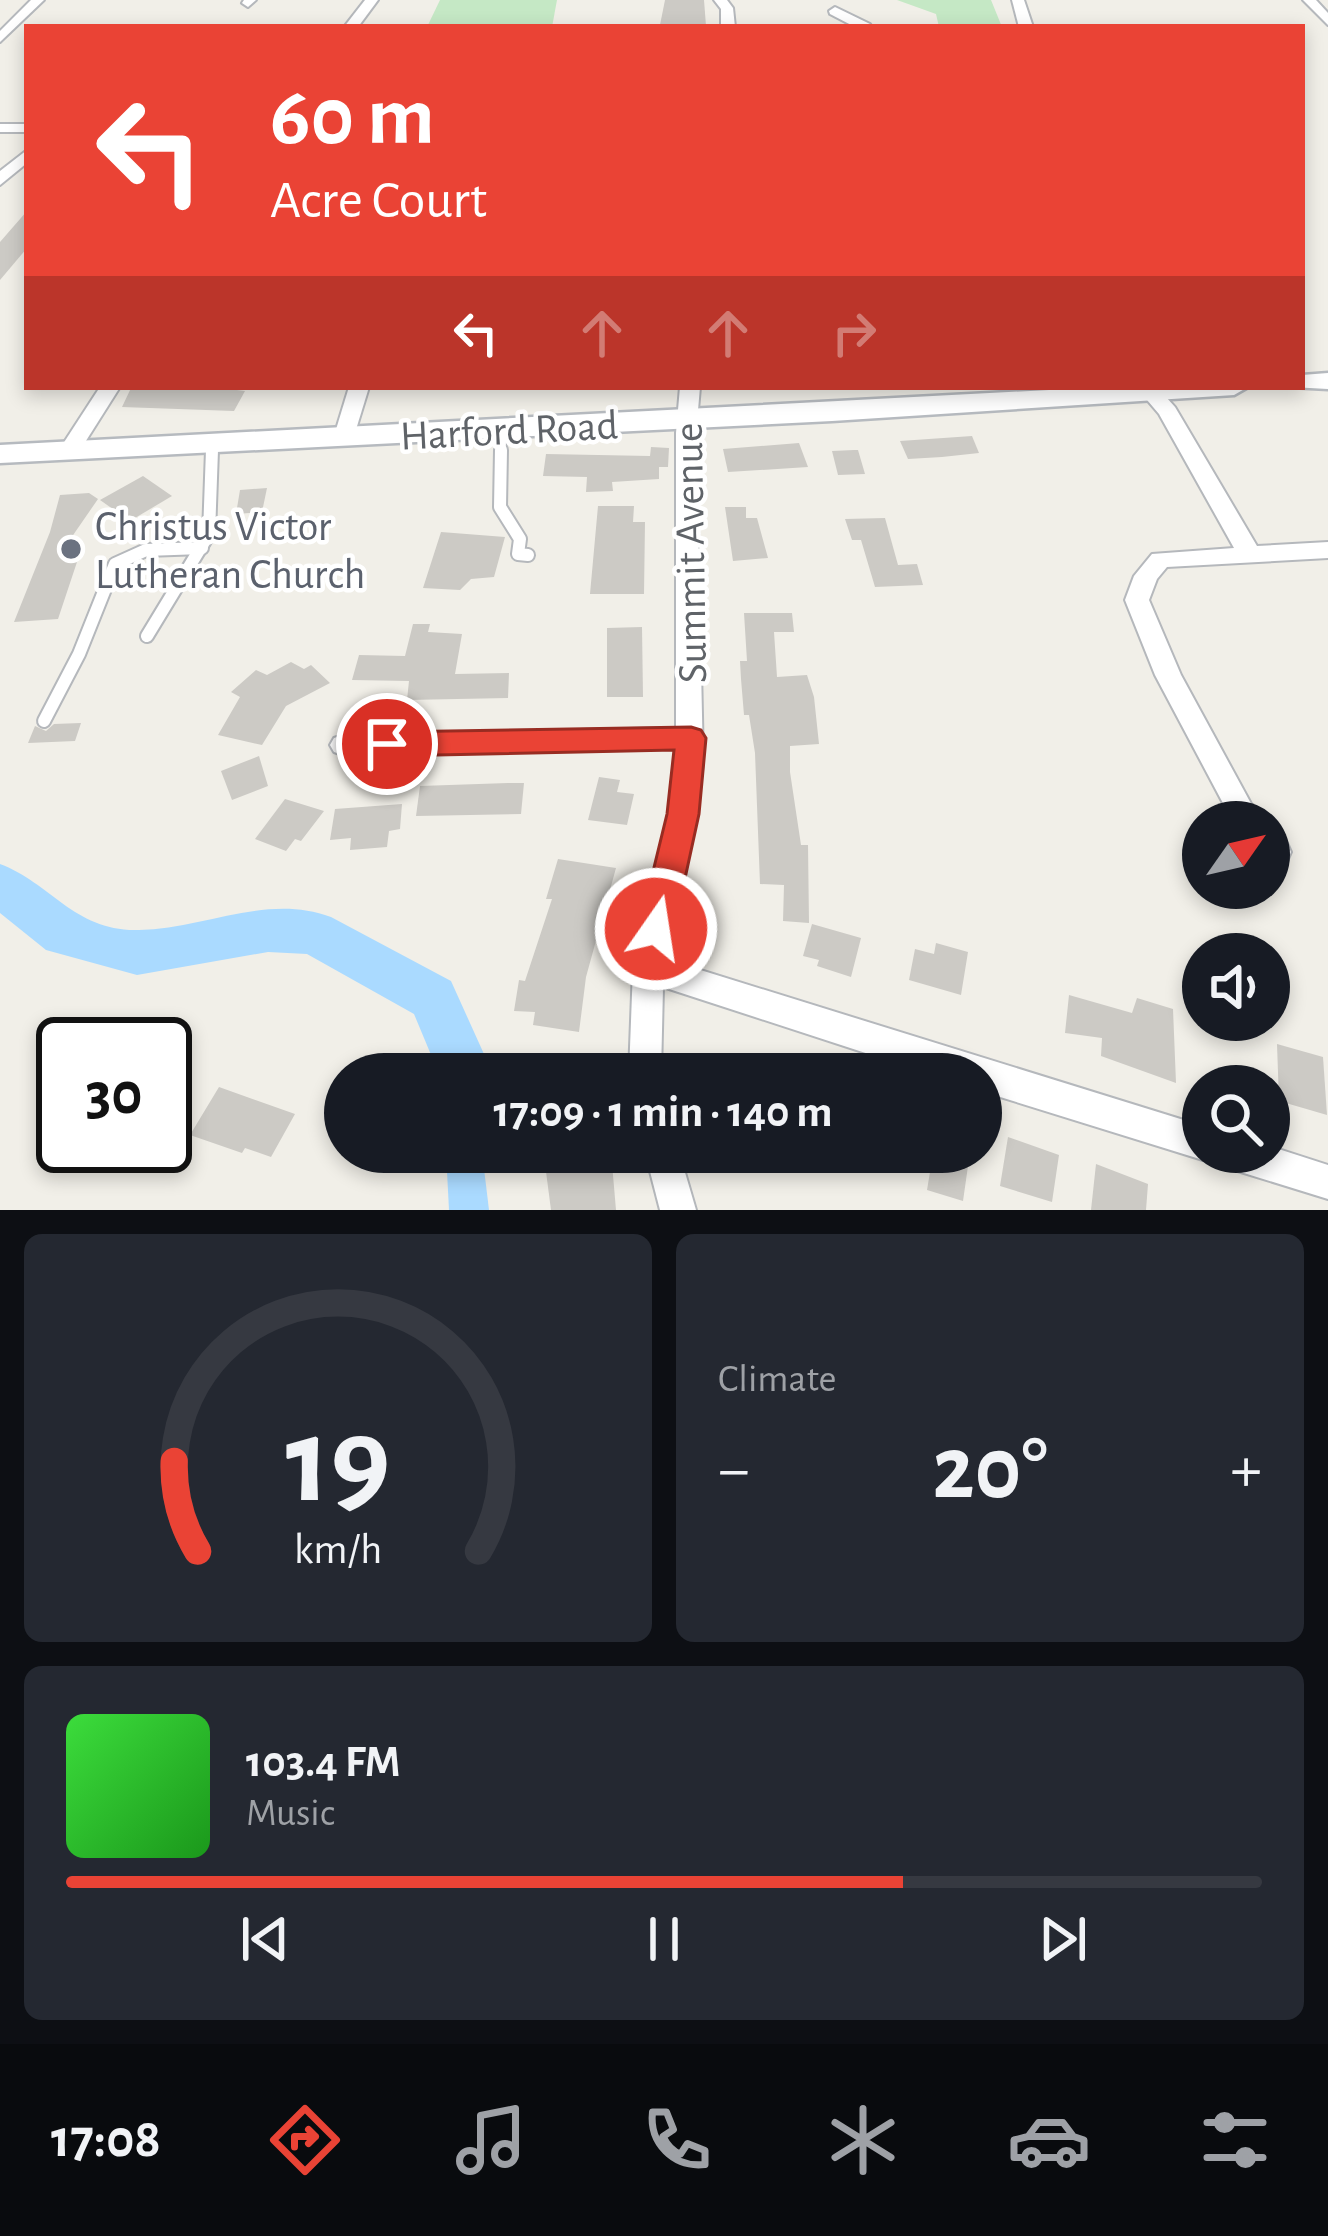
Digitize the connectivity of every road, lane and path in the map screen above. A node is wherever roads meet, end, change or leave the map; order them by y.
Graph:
1 (38, 0) edge
2 (372, 0) edge
3 (1309, 0) edge
4 (835, 11) dead end
5 (1328, 21) edge
6 (353, 24) edge
7 (859, 24) edge
8 (0, 38) edge
9 (24, 158) edge
10 (0, 179) edge
11 (108, 390) edge
12 (358, 390) edge
13 (690, 390) edge
14 (1149, 390) edge
15 (998, 395) edge
16 (686, 421) junction
17 (502, 429) junction
18 (344, 436) junction
19 (212, 443) junction
20 (70, 450) junction
21 (0, 454) edge
22 (202, 548) junction
23 (1328, 550) edge
24 (528, 555) dead end
25 (1250, 555) junction
26 (147, 636) dead end
27 (44, 721) dead end
28 (691, 738) junction
29 (343, 745) dead end
30 (1236, 801) edge
31 (648, 968) junction
32 (646, 1053) edge
33 (914, 1053) edge
34 (1002, 1081) edge
35 (1182, 1137) edge
36 (1290, 1170) edge
37 (668, 1173) edge
38 (1328, 1182) edge
39 (678, 1210) edge

1 - 8 street
2 - 6 street
3 - 5 street
4 - 7 street
9 - 10 street
11 - 20 street
12 - 18 street
13 - 16 street, Summit Avenue
14 - 15 main road, Harford Road
14 - 25 street
15 - 16 main road, Harford Road
16 - 17 main road, Harford Road
16 - 28 street, Summit Avenue
17 - 18 main road, Harford Road
17 - 24 lane
18 - 19 main road, Harford Road
19 - 20 main road, Harford Road
19 - 22 lane
20 - 21 main road, Harford Road
22 - 26 lane
22 - 27 lane
23 - 25 street
25 - 30 street
28 - 29 street
28 - 31 street, Summit Avenue
31 - 32 street, Summit Avenue
31 - 33 street
34 - 35 street
36 - 38 street
37 - 39 street

